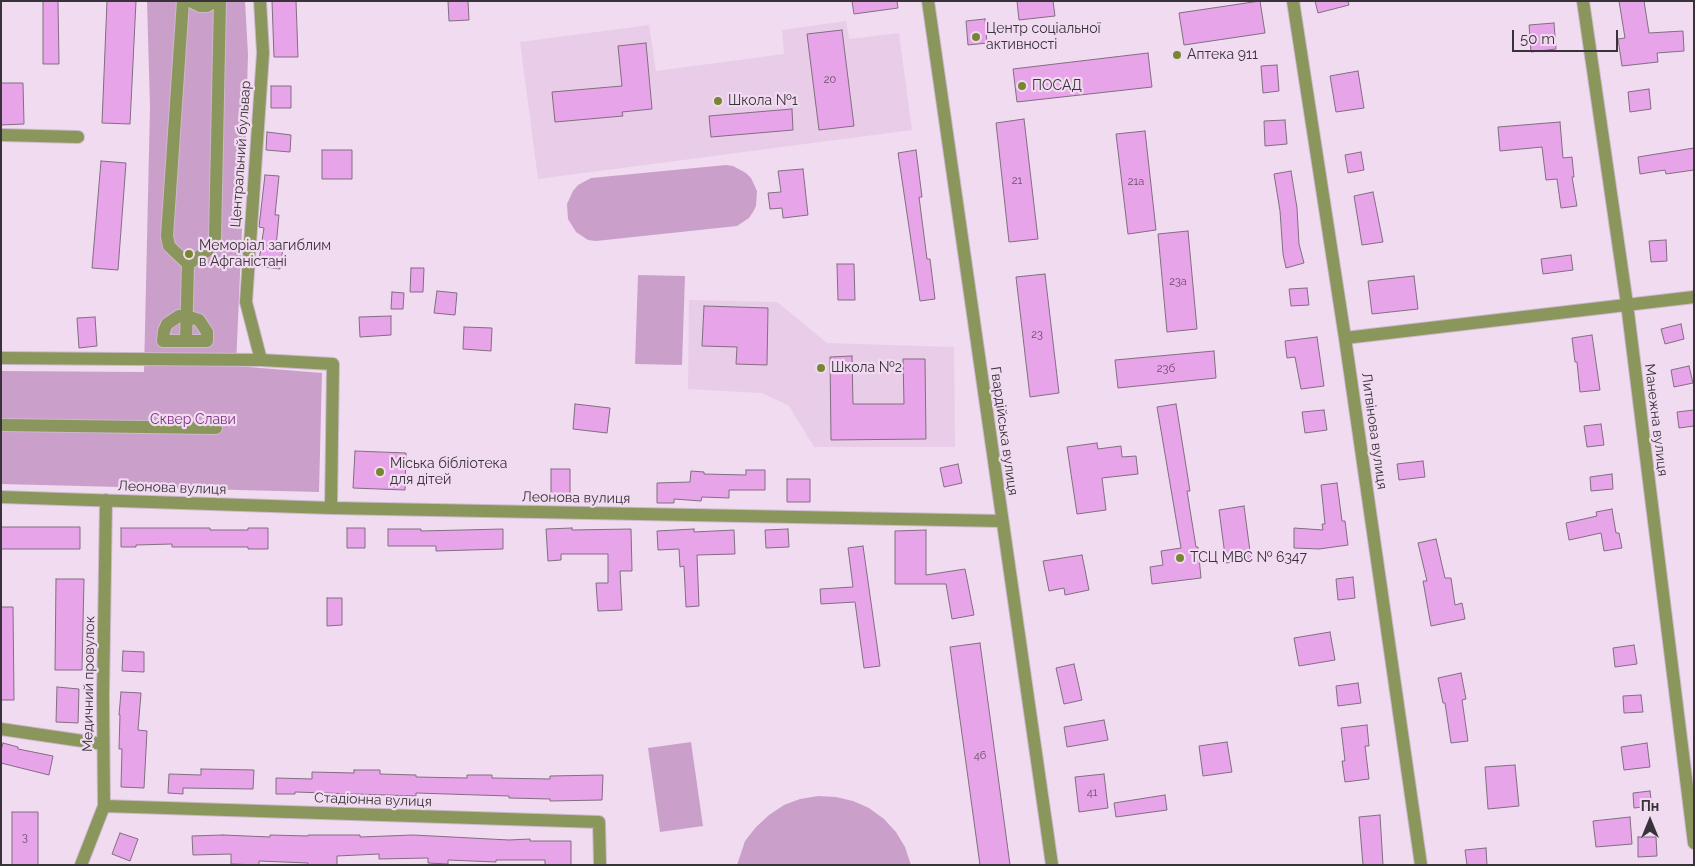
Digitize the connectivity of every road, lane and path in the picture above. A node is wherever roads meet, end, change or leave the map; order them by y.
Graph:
1 (183, 1) edge
2 (190, 1) edge
3 (215, 1) edge
4 (220, 1) edge
5 (260, 1) edge
6 (928, 1) edge
7 (1294, 1) edge
8 (1583, 1) edge
9 (1, 135) edge
10 (78, 138) dead end
11 (188, 264) junction
12 (1694, 297) edge
13 (1627, 304) junction
14 (186, 316) junction
15 (1345, 338) junction
16 (186, 341) junction
17 (1, 358) edge
18 (261, 360) junction
19 (1, 425) edge
20 (216, 428) dead end
21 (1, 497) edge
22 (106, 500) junction
23 (331, 508) junction
24 (1001, 521) junction
25 (1, 729) edge
26 (103, 744) junction
27 (104, 806) junction
28 (1694, 843) edge
29 (81, 865) edge
30 (600, 865) edge
31 (1052, 865) edge
32 (1421, 865) edge

1 - 11 street
2 - 3 street
4 - 11 street
5 - 18 street, Центральний бульвар
6 - 24 street, Гвардійська вулиця
7 - 15 street, Литвінова вулиця
8 - 13 street, Манежна вулиця
9 - 10 street
11 - 14 street
12 - 13 street
13 - 15 street
13 - 28 street, Манежна вулиця
14 - 16 street
14 - 16 street
14 - 16 street
15 - 32 street, Литвінова вулиця
17 - 18 street
18 - 23 street
19 - 20 street
21 - 22 street, Леонова вулиця
22 - 23 street, Леонова вулиця
22 - 26 street, Медичний провулок
23 - 24 street, Леонова вулиця
24 - 31 street, Гвардійська вулиця
25 - 26 street
26 - 27 street, Медичний провулок
27 - 29 street, Медичний провулок
27 - 30 street, Стадіонна вулиця

